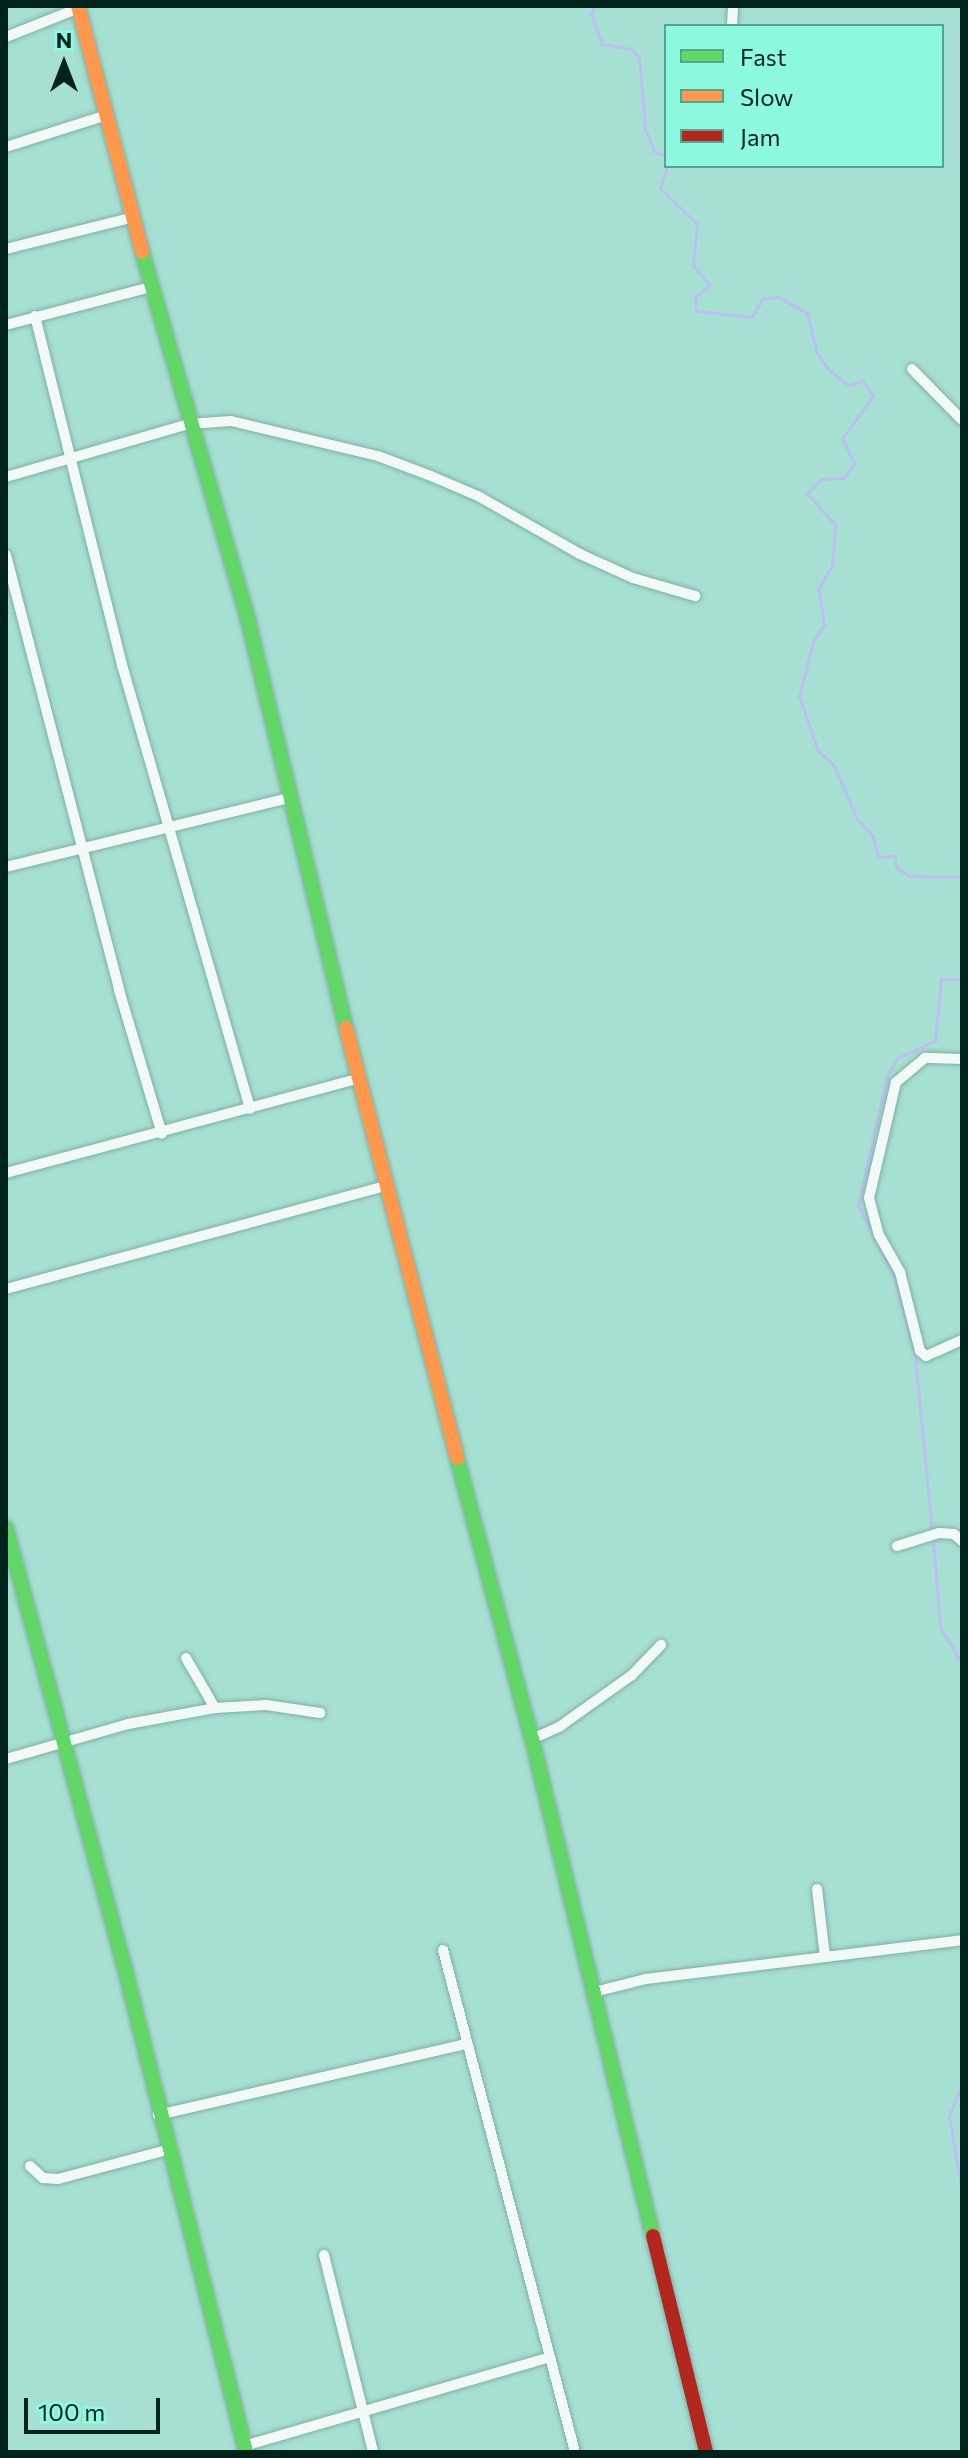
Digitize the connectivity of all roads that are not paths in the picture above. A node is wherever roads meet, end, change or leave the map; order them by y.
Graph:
1 (78, 7) edge
2 (6, 37) edge
3 (107, 115) junction
4 (6, 147) edge
5 (134, 217) junction
6 (6, 249) edge
7 (151, 287) junction
8 (35, 316) junction
9 (6, 325) edge
10 (912, 369) dead end
11 (962, 420) edge
12 (189, 424) junction
13 (67, 461) junction
14 (6, 477) edge
15 (6, 555) edge
16 (695, 596) dead end
17 (290, 798) junction
18 (168, 825) junction
19 (82, 846) junction
20 (6, 867) edge
21 (962, 1059) edge
22 (361, 1078) junction
23 (250, 1109) junction
24 (162, 1134) junction
25 (6, 1173) edge
26 (384, 1186) junction
27 (6, 1289) edge
28 (962, 1340) edge
29 (6, 1528) edge
30 (962, 1541) edge
31 (897, 1546) dead end
32 (661, 1645) dead end
33 (186, 1658) dead end
34 (215, 1708) junction
35 (320, 1713) dead end
36 (532, 1739) junction
37 (65, 1742) junction
38 (6, 1759) edge
39 (817, 1889) dead end
40 (962, 1940) edge
41 (443, 1950) dead end
42 (825, 1956) junction
43 (594, 1992) junction
44 (466, 2044) junction
45 (158, 2115) junction
46 (167, 2150) junction
47 (30, 2166) dead end
48 (324, 2255) dead end
49 (547, 2358) junction
50 (364, 2411) junction
51 (245, 2449) edge
52 (373, 2452) edge
53 (575, 2452) edge
54 (706, 2452) edge

1 - 2 street
1 - 3 street
3 - 4 street
3 - 5 street
5 - 6 street
5 - 7 street
7 - 8 street
7 - 12 street
8 - 9 street
8 - 13 street
10 - 11 street
12 - 13 street
12 - 16 street
12 - 17 street
13 - 14 street
13 - 18 street
15 - 19 street
17 - 18 street
17 - 22 street
18 - 19 street
18 - 23 street
19 - 20 street
19 - 24 street
21 - 28 street
22 - 23 street
22 - 26 street
23 - 24 street
24 - 25 street
26 - 27 street
26 - 36 street
29 - 37 street
30 - 31 street
32 - 36 street
33 - 34 street
34 - 35 street
34 - 37 street
36 - 43 street
37 - 38 street
37 - 45 street
39 - 42 street
40 - 42 street
41 - 44 street
42 - 43 street
43 - 54 street
44 - 45 street
44 - 49 street
45 - 46 street
46 - 47 street
46 - 51 street
48 - 50 street
49 - 50 street
49 - 53 street
50 - 51 street
50 - 52 street

